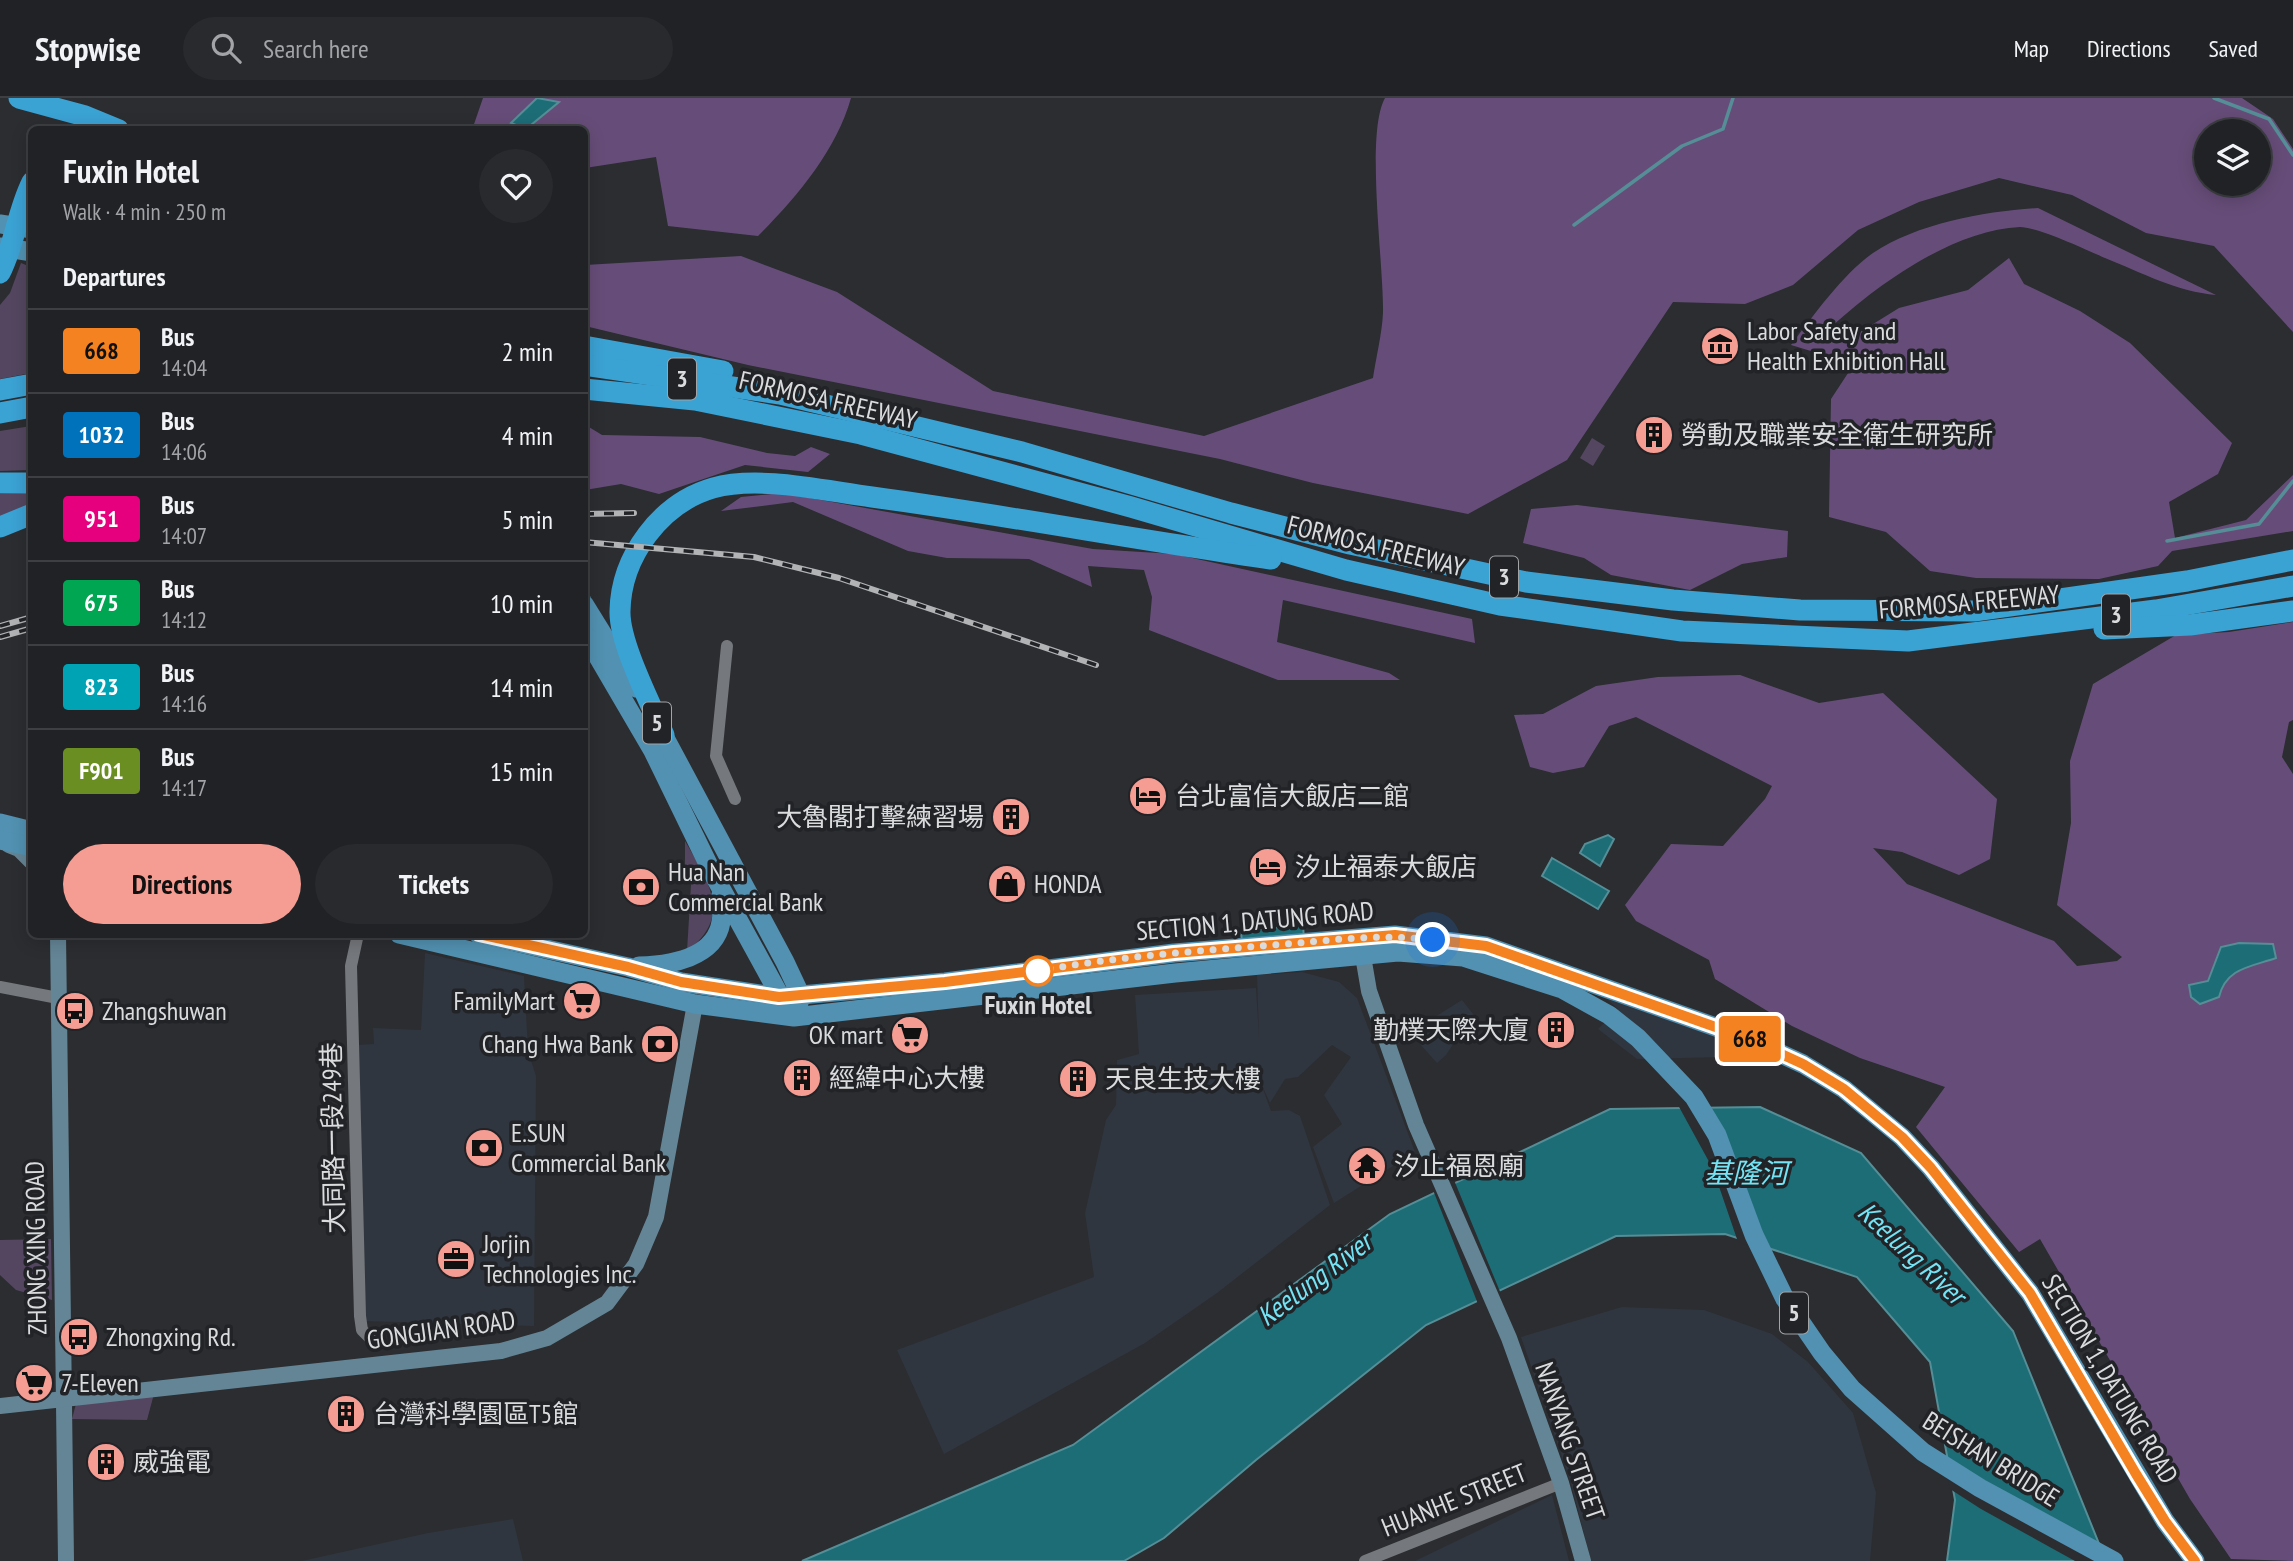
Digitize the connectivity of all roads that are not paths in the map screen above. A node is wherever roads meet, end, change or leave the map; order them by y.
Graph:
1 (19, 98) edge
2 (110, 126) edge
3 (28, 193) edge
4 (16, 226) edge
5 (15, 249) edge
6 (0, 273) edge
7 (588, 347) edge
8 (588, 366) edge
9 (28, 385) edge
10 (588, 389) edge
11 (0, 390) edge
12 (780, 394) junction
13 (28, 408) edge
14 (0, 413) edge
15 (0, 483) edge
16 (28, 483) edge
17 (28, 516) edge
18 (0, 527) edge
19 (2293, 552) edge
20 (2293, 560) edge
21 (1346, 570) junction
22 (2246, 570) junction
23 (2293, 586) edge
24 (588, 611) edge
25 (2293, 611) edge
26 (1938, 638) junction
27 (588, 640) edge
28 (727, 646) dead end
29 (664, 735) junction
30 (735, 799) dead end
31 (0, 824) edge
32 (28, 830) edge
33 (0, 840) edge
34 (28, 846) edge
35 (28, 858) edge
36 (721, 889) junction
37 (58, 938) edge
38 (357, 938) edge
39 (425, 938) edge
40 (486, 938) edge
41 (1361, 947) junction
42 (514, 952) junction
43 (628, 967) junction
44 (0, 986) edge
45 (1562, 989) joint
46 (801, 996) junction
47 (779, 997) junction
48 (58, 998) junction
49 (695, 1004) junction
50 (794, 1017) junction
51 (370, 1338) dead end
52 (62, 1402) junction
53 (0, 1406) edge
54 (1561, 1483) junction
55 (66, 1561) edge
56 (1365, 1561) edge
57 (1583, 1561) edge
58 (2114, 1561) edge
59 (2195, 1561) edge

1 - 2 highway
3 - 4 highway
4 - 5 highway
5 - 6 highway
7 - 12 highway
8 - 12 highway, FORMOSA FREEWAY / 3
9 - 11 highway
10 - 21 highway, FORMOSA FREEWAY / 3
12 - 22 highway, FORMOSA FREEWAY / 3
13 - 14 highway
15 - 16 highway
17 - 18 highway
19 - 22 highway
20 - 22 highway, FORMOSA FREEWAY / 3
21 - 26 highway, FORMOSA FREEWAY / 3
21 - 29 highway
23 - 26 highway, FORMOSA FREEWAY / 3
24 - 29 main road, 5
25 - 26 highway
27 - 36 main road, 5
28 - 30 street
29 - 46 main road, 5
31 - 32 main road
33 - 34 main road
33 - 35 street
36 - 43 main road
36 - 47 main road, 5
37 - 48 street, ZHONG XING ROAD
38 - 51 street, 大同路一段249巷
39 - 42 main road, SECTION 1, DATUNG ROAD
40 - 42 main road, SECTION 1, DATUNG ROAD
41 - 45 main road, SECTION 1, DATUNG ROAD / 5
41 - 46 main road, SECTION 1, DATUNG ROAD / 5
41 - 50 main road, SECTION 1, DATUNG ROAD / 5
41 - 54 street, NANYANG STREET
41 - 59 main road, SECTION 1, DATUNG ROAD / 5
42 - 43 main road, SECTION 1, DATUNG ROAD
42 - 49 main road, SECTION 1, DATUNG ROAD
43 - 47 main road, SECTION 1, DATUNG ROAD
44 - 48 street
45 - 58 main road, BEISHAN BRIDGE / 5
46 - 47 main road, SECTION 1, DATUNG ROAD
46 - 50 main road
47 - 50 main road, 5
48 - 52 street, ZHONG XING ROAD
49 - 50 main road, SECTION 1, DATUNG ROAD
49 - 52 street, GONGJIAN ROAD
52 - 53 street, GONGJIAN ROAD
52 - 55 street, ZHONG XING ROAD
54 - 56 street, HUANHE STREET
54 - 57 street, NANYANG STREET

